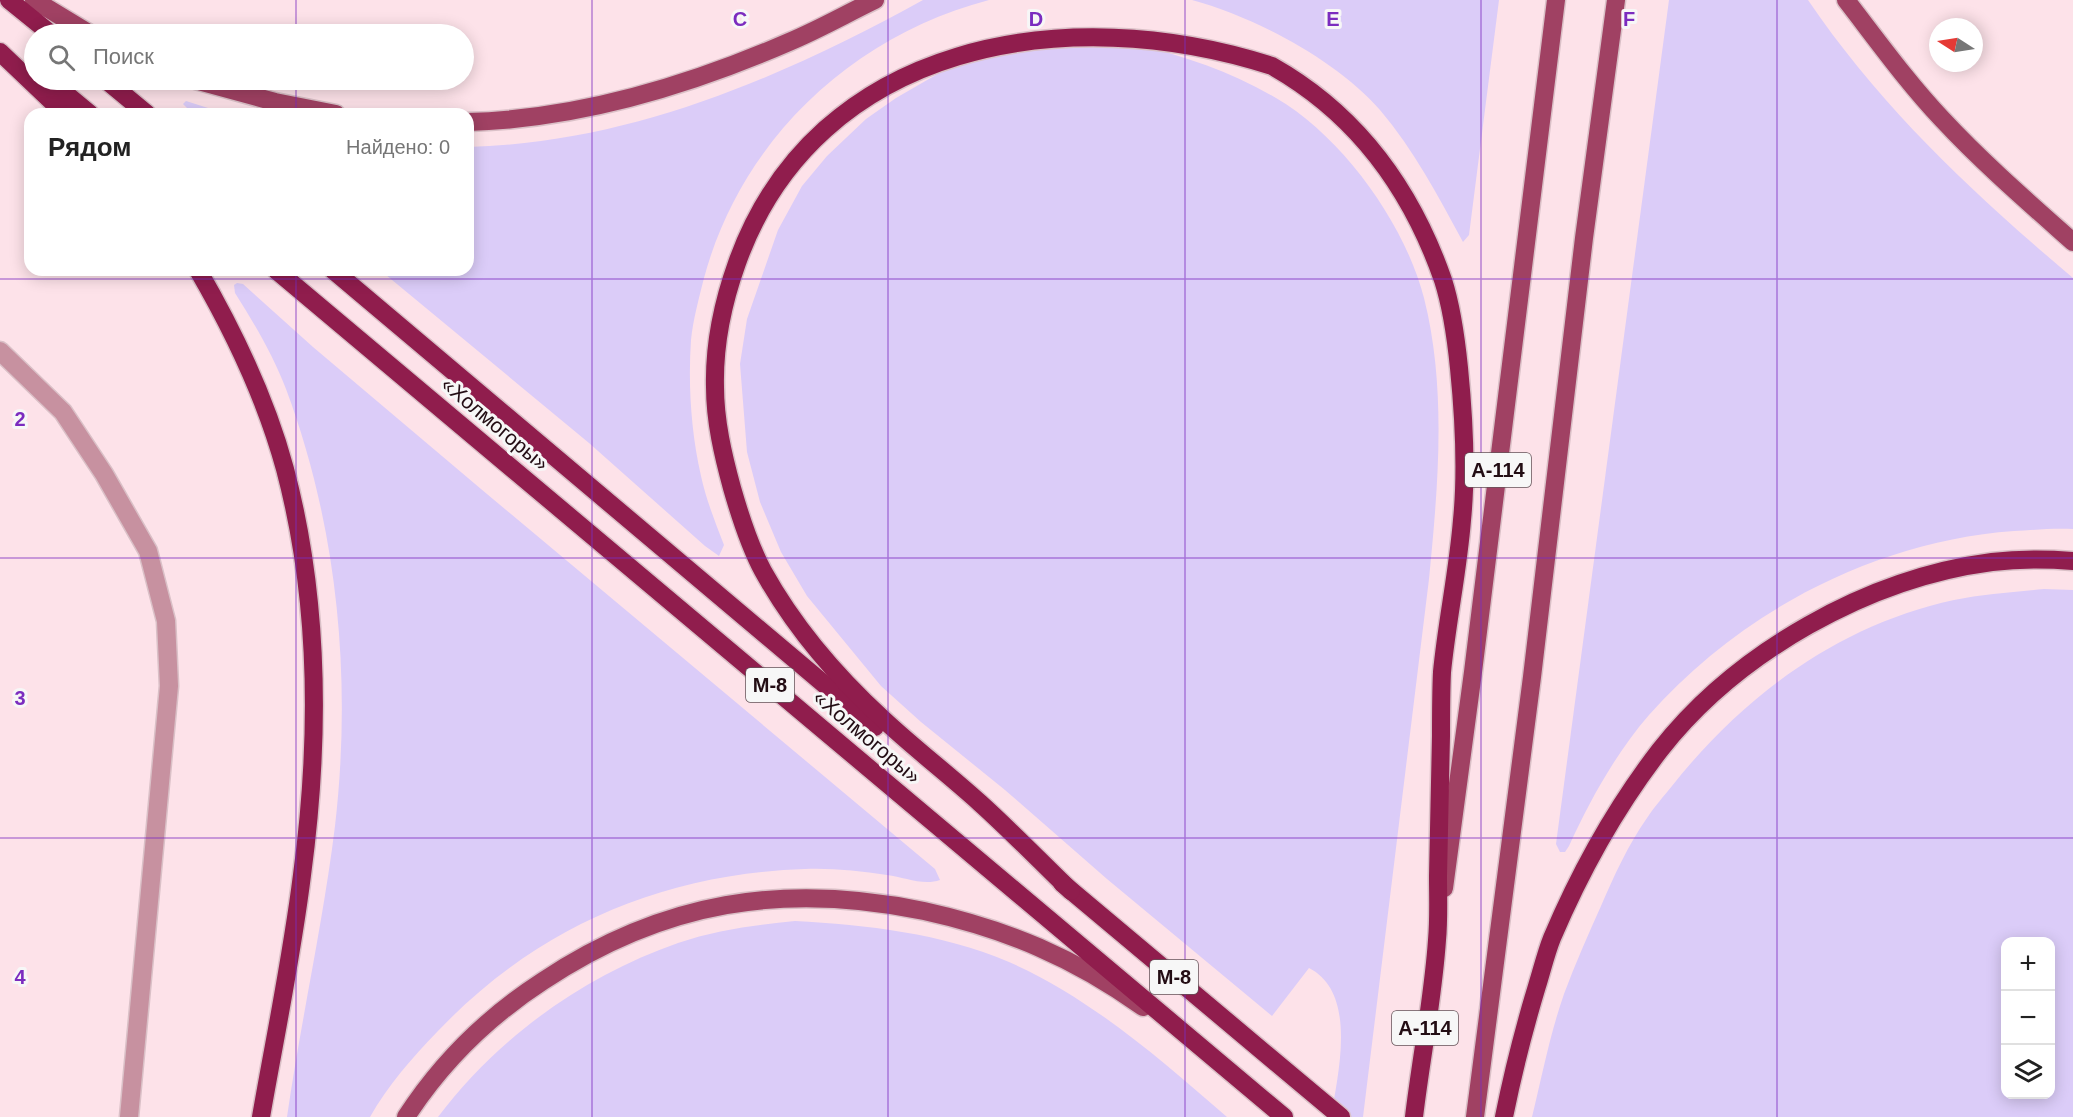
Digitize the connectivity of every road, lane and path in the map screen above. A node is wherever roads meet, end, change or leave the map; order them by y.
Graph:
1 (9, 0) edge
2 (34, 0) edge
3 (874, 0) edge
4 (1556, 0) edge
5 (1616, 0) edge
6 (1846, 0) edge
7 (39, 24) edge
8 (74, 24) edge
9 (1174, 27) dead end
10 (0, 39) edge
11 (955, 39) dead end
12 (0, 52) edge
13 (24, 59) edge
14 (24, 75) edge
15 (40, 90) edge
16 (61, 90) edge
17 (118, 90) edge
18 (231, 90) edge
19 (59, 108) edge
20 (83, 108) edge
21 (140, 108) edge
22 (306, 108) edge
23 (474, 122) edge
24 (2073, 242) edge
25 (201, 276) edge
26 (283, 276) edge
27 (340, 276) edge
28 (0, 351) edge
29 (2073, 561) edge
30 (1071, 891) junction
31 (1437, 940) junction
32 (1264, 1100) junction
33 (129, 1117) edge
34 (261, 1117) edge
35 (406, 1117) edge
36 (1284, 1117) edge
37 (1341, 1117) edge
38 (1412, 1117) edge
39 (1475, 1117) edge
40 (1504, 1117) edge

1 - 7 highway
2 - 8 main road
3 - 23 main road
4 - 31 main road, А-114
5 - 39 main road, А-114
6 - 24 main road
9 - 31 highway
10 - 13 highway
11 - 30 highway
12 - 14 highway
15 - 19 highway
16 - 20 highway
17 - 21 highway
18 - 22 main road
25 - 34 highway
26 - 32 highway, «Холмогоры» / М-8
27 - 30 highway, «Холмогоры» / М-8
28 - 33 street
29 - 40 highway
30 - 37 highway, «Холмогоры» / М-8
31 - 38 highway, А-114
32 - 35 main road
32 - 36 highway, М-8

